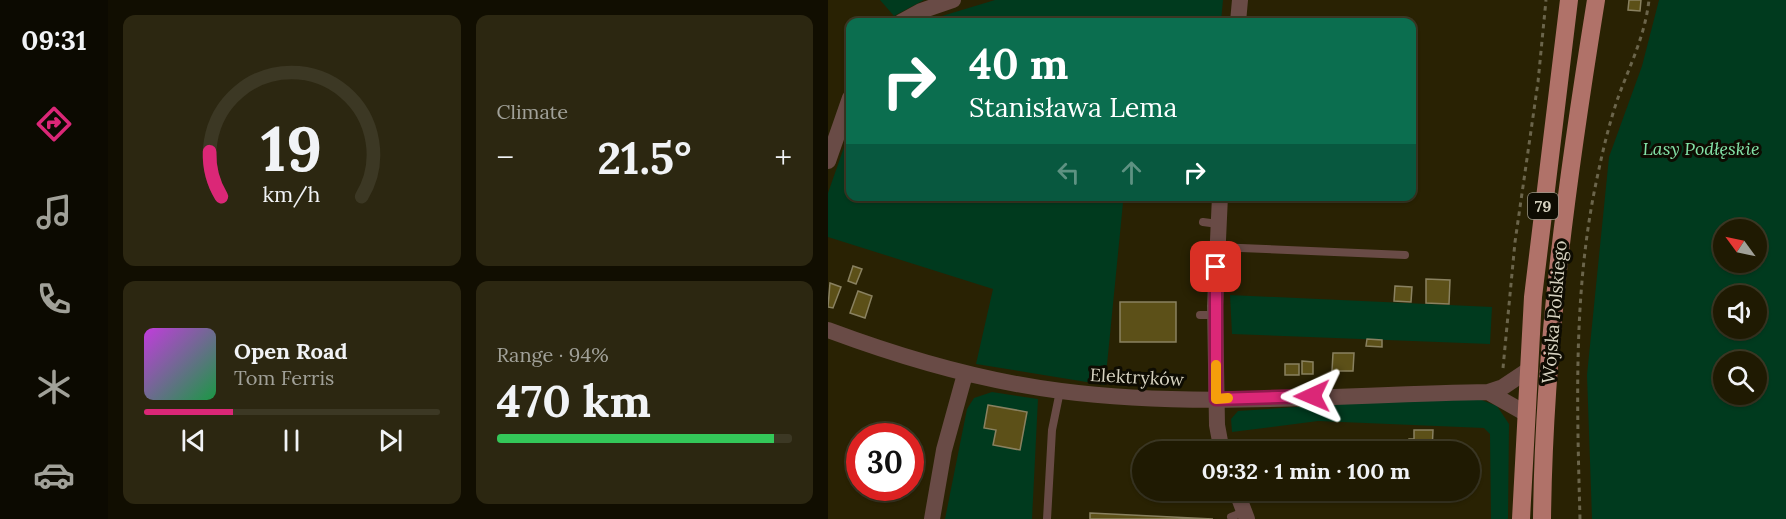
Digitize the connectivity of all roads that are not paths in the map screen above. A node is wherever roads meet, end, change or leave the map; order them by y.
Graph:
1 (953, 0) edge
2 (1240, 0) edge
3 (1569, 0) edge
4 (1596, 0) edge
5 (908, 18) edge
6 (1238, 18) edge
7 (846, 109) edge
8 (828, 161) edge
9 (1218, 201) edge
10 (1216, 247) junction
11 (1405, 255) dead end
12 (828, 330) edge
13 (1527, 371) junction
14 (964, 374) junction
15 (1060, 391) junction
16 (1488, 392) junction
17 (1216, 399) junction
18 (1525, 413) junction
19 (1221, 441) edge
20 (1238, 501) edge
21 (1241, 516) edge
22 (932, 519) edge
23 (1047, 519) edge
24 (1521, 519) edge
25 (1542, 519) edge

1 - 5 street
2 - 6 street
3 - 13 main road, Wojska Polskiego / 79
4 - 25 main road, Wojska Polskiego / 79
7 - 8 street
9 - 10 street
10 - 11 lane
10 - 17 street
12 - 14 street, Elektryków
13 - 16 street, Elektryków
13 - 18 main road, Wojska Polskiego / 79
14 - 15 street, Elektryków
14 - 22 street
15 - 17 street, Elektryków
15 - 23 lane
16 - 17 street, Elektryków
16 - 18 street
17 - 19 street
18 - 24 main road, Wojska Polskiego / 79
20 - 21 street

